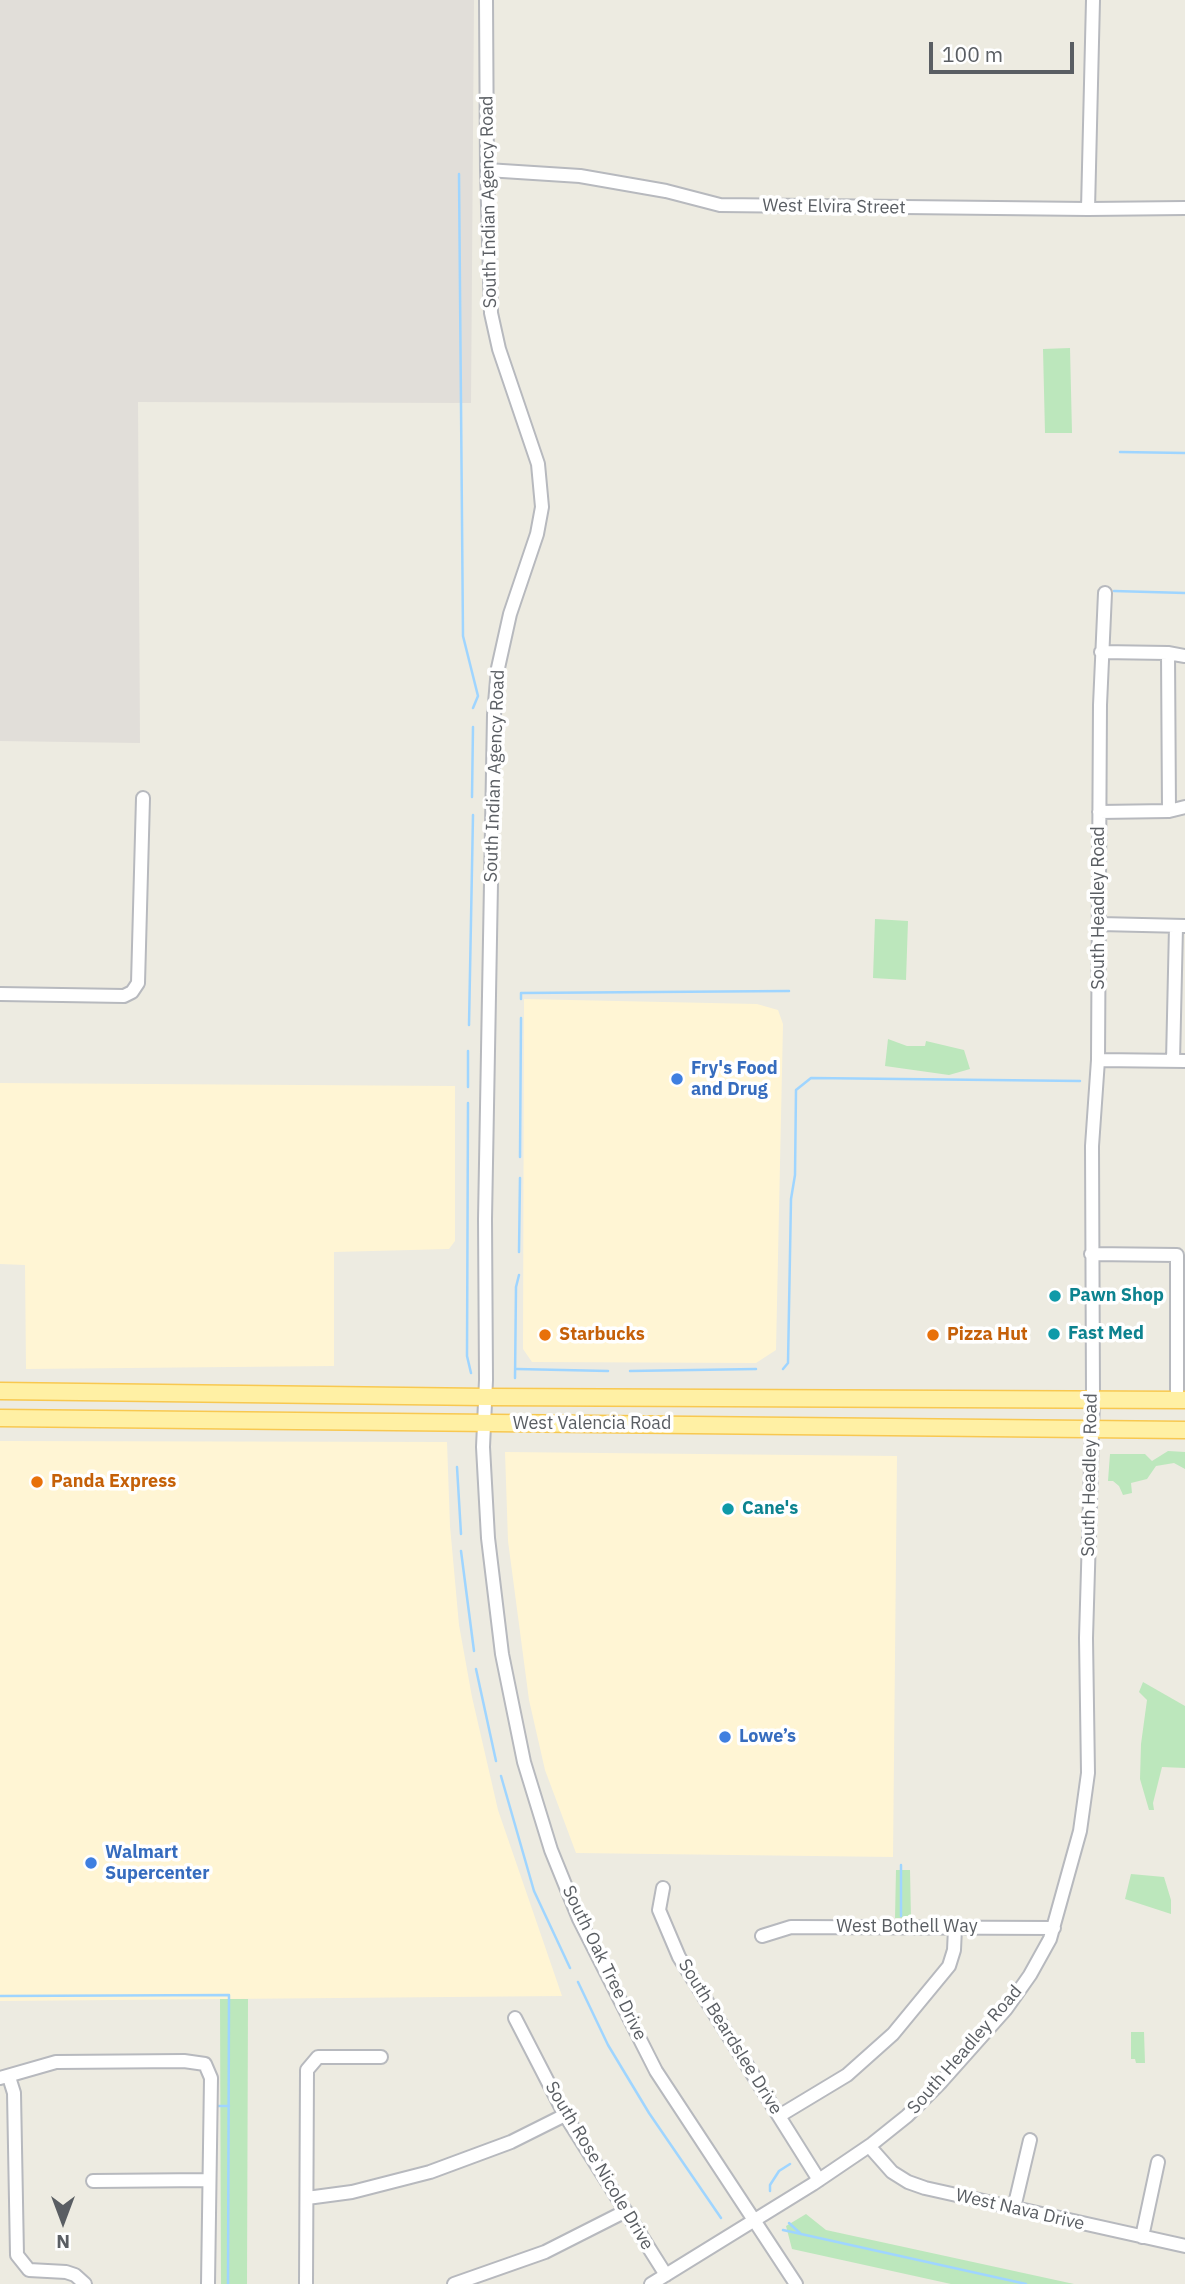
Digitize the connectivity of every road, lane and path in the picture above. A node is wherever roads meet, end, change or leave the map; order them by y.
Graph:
1 (486, 0) edge
2 (1093, 0) edge
3 (487, 170) junction
4 (1185, 208) edge
5 (1088, 209) junction
6 (1105, 593) dead end
7 (1101, 652) junction
8 (1168, 653) junction
9 (1185, 656) edge
10 (143, 798) dead end
11 (1185, 807) edge
12 (1169, 811) junction
13 (1099, 812) junction
14 (1100, 924) junction
15 (1181, 927) edge
16 (0, 994) edge
17 (1098, 1060) junction
18 (1179, 1061) edge
19 (1091, 1254) junction
20 (1181, 1255) edge
21 (0, 1391) edge
22 (217, 1394) junction
23 (485, 1397) junction
24 (761, 1398) junction
25 (1093, 1398) junction
26 (1181, 1400) edge
27 (0, 1418) edge
28 (216, 1421) junction
29 (485, 1424) junction
30 (759, 1426) junction
31 (1092, 1429) junction
32 (1185, 1430) edge
33 (663, 1888) dead end
34 (955, 1928) junction
35 (1054, 1928) junction
36 (762, 1936) dead end
37 (515, 2018) dead end
38 (381, 2057) dead end
39 (5, 2078) edge
40 (565, 2115) junction
41 (779, 2116) junction
42 (1030, 2140) dead end
43 (869, 2146) junction
44 (1158, 2162) dead end
45 (208, 2180) junction
46 (819, 2180) junction
47 (93, 2181) dead end
48 (307, 2198) junction
49 (1014, 2208) junction
50 (626, 2211) junction
51 (755, 2220) junction
52 (1142, 2237) junction
53 (1185, 2246) edge
54 (666, 2275) junction
55 (85, 2284) edge
56 (208, 2284) edge
57 (306, 2284) edge
58 (454, 2284) edge
59 (651, 2284) edge
60 (796, 2284) edge

1 - 3 street, South Indian Agency Road
2 - 5 street
3 - 5 street, West Elvira Street
3 - 23 street, South Indian Agency Road
4 - 5 street, West Elvira Street
6 - 7 street, South Headley Road
7 - 8 street
7 - 13 street, South Headley Road
8 - 9 street
8 - 12 street
10 - 16 street
11 - 12 street
12 - 13 street
13 - 14 street, South Headley Road
14 - 15 street
14 - 17 street, South Headley Road
15 - 18 street
17 - 18 street
17 - 19 street, South Headley Road
19 - 20 street
19 - 25 street, South Headley Road
20 - 26 street
21 - 22 main road, West Valencia Road
22 - 23 main road, West Valencia Road
22 - 28 main road
23 - 24 main road, West Valencia Road
23 - 29 street, South Oak Tree Drive
24 - 25 main road, West Valencia Road
24 - 30 main road
25 - 26 main road, West Valencia Road
25 - 31 street, South Headley Road
27 - 28 main road, West Valencia Road
28 - 29 main road, West Valencia Road
29 - 30 main road, West Valencia Road
29 - 51 street, South Oak Tree Drive
30 - 31 main road, West Valencia Road
31 - 32 main road, West Valencia Road
31 - 35 street, South Headley Road
33 - 41 street, South Beardslee Drive
34 - 35 street, West Bothell Way
34 - 36 street, West Bothell Way
34 - 41 street
35 - 43 street, South Headley Road
37 - 40 street, South Rose Nicole Drive
38 - 48 street
39 - 45 street
39 - 55 street
40 - 48 street
40 - 50 street, South Rose Nicole Drive
41 - 46 street, South Beardslee Drive
42 - 49 street
43 - 46 street, South Headley Road
43 - 49 street, West Nava Drive
44 - 52 street
45 - 47 street
45 - 56 street
46 - 51 street, South Headley Road
48 - 57 street
49 - 52 street, West Nava Drive
50 - 54 street, South Rose Nicole Drive
50 - 58 street
51 - 54 street, South Headley Road
51 - 60 street, South Oak Tree Drive
52 - 53 street, West Nava Drive
54 - 59 street, South Headley Road

